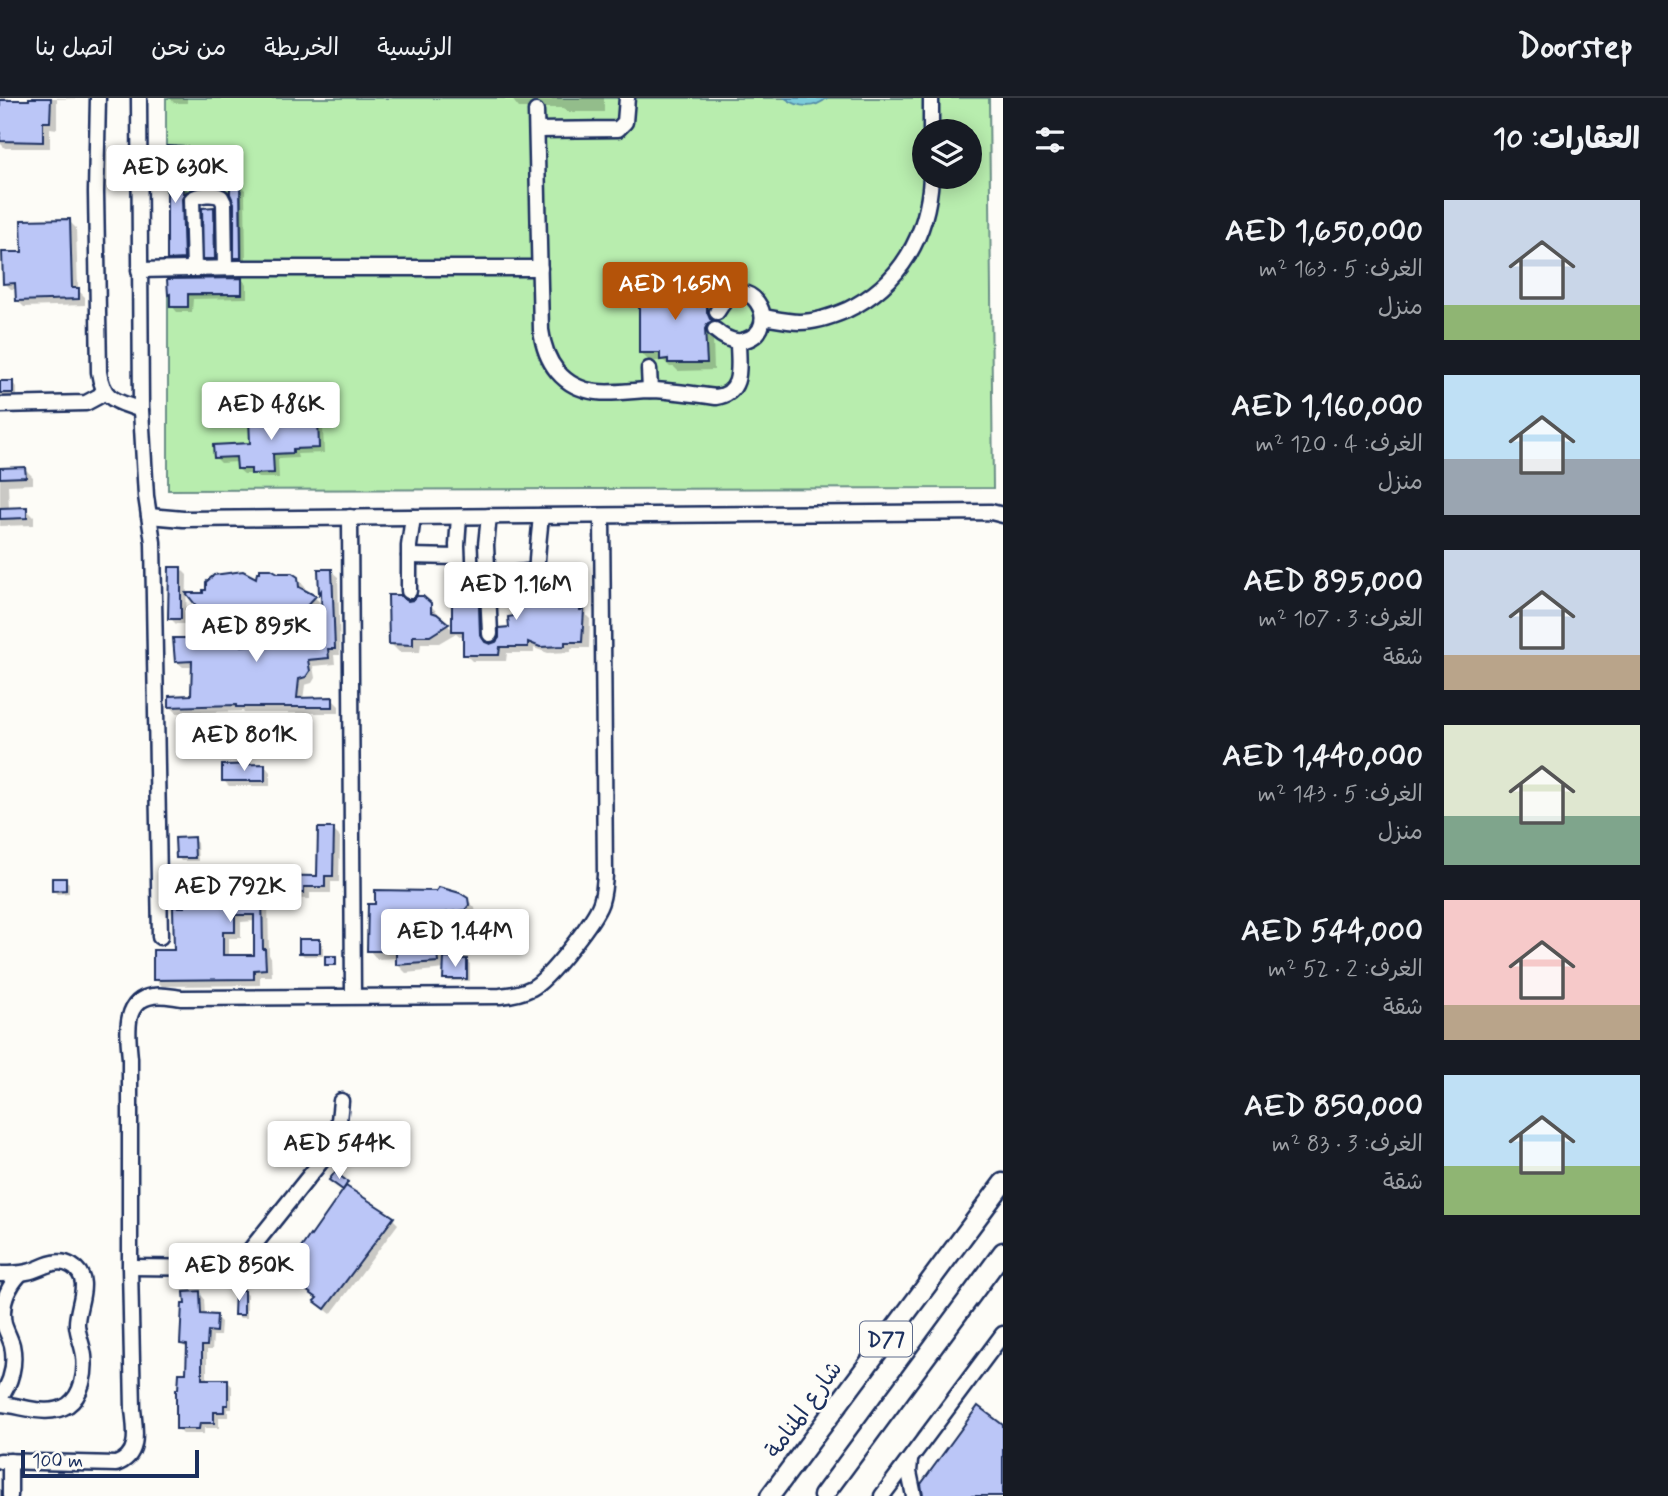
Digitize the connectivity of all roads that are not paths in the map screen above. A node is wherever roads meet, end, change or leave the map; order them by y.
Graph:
1 (98, 98) edge
2 (139, 98) edge
3 (627, 98) edge
4 (931, 98) edge
5 (537, 111) dead end
6 (931, 119) edge
7 (537, 130) junction
8 (930, 189) edge
9 (225, 268) junction
10 (540, 268) junction
11 (194, 269) junction
12 (139, 270) junction
13 (717, 312) dead end
14 (763, 317) junction
15 (715, 330) dead end
16 (738, 342) junction
17 (649, 369) dead end
18 (650, 390) junction
19 (103, 391) junction
20 (0, 405) edge
21 (141, 410) junction
22 (999, 512) edge
23 (149, 516) junction
24 (489, 516) junction
25 (541, 516) junction
26 (602, 516) junction
27 (350, 517) junction
28 (413, 517) junction
29 (459, 517) junction
30 (183, 519) junction
31 (153, 542) junction
32 (409, 556) junction
33 (457, 557) junction
34 (536, 571) junction
35 (488, 573) junction
36 (458, 574) dead end
37 (409, 591) dead end
38 (571, 592) dead end
39 (490, 634) dead end
40 (160, 937) dead end
41 (353, 995) junction
42 (341, 1101) dead end
43 (1003, 1183) edge
44 (1003, 1252) edge
45 (130, 1267) junction
46 (0, 1274) edge
47 (20, 1274) junction
48 (1003, 1334) edge
49 (0, 1398) edge
50 (0, 1404) edge
51 (910, 1459) junction
52 (5, 1461) edge
53 (10, 1496) edge
54 (769, 1496) edge
55 (823, 1496) edge
56 (882, 1496) edge
57 (914, 1496) edge

1 - 19 street
2 - 12 street
3 - 7 street
4 - 6 street
5 - 7 street
7 - 10 street
8 - 14 street
9 - 10 street
9 - 11 street
9 - 11 street
10 - 18 street
11 - 12 street
12 - 21 street
13 - 14 street
14 - 16 street
15 - 16 street
16 - 18 street
17 - 18 street
19 - 20 street
19 - 21 street
21 - 23 street
22 - 26 street
23 - 30 street
23 - 31 street
24 - 25 street
24 - 29 street
24 - 35 street
25 - 26 street
25 - 34 street
26 - 41 street
27 - 28 street
27 - 30 street
27 - 41 street
28 - 29 street
28 - 32 street
29 - 33 street
30 - 31 street
31 - 40 street
32 - 33 street
32 - 37 street
33 - 36 street
34 - 35 street
34 - 38 street
35 - 39 street
41 - 45 street
42 - 45 street
43 - 54 main road, شارع المنامة / D77
44 - 55 main road, D77
45 - 52 street
46 - 47 street
47 - 49 street
47 - 50 street
48 - 51 street
51 - 56 street
51 - 57 street
52 - 53 street

